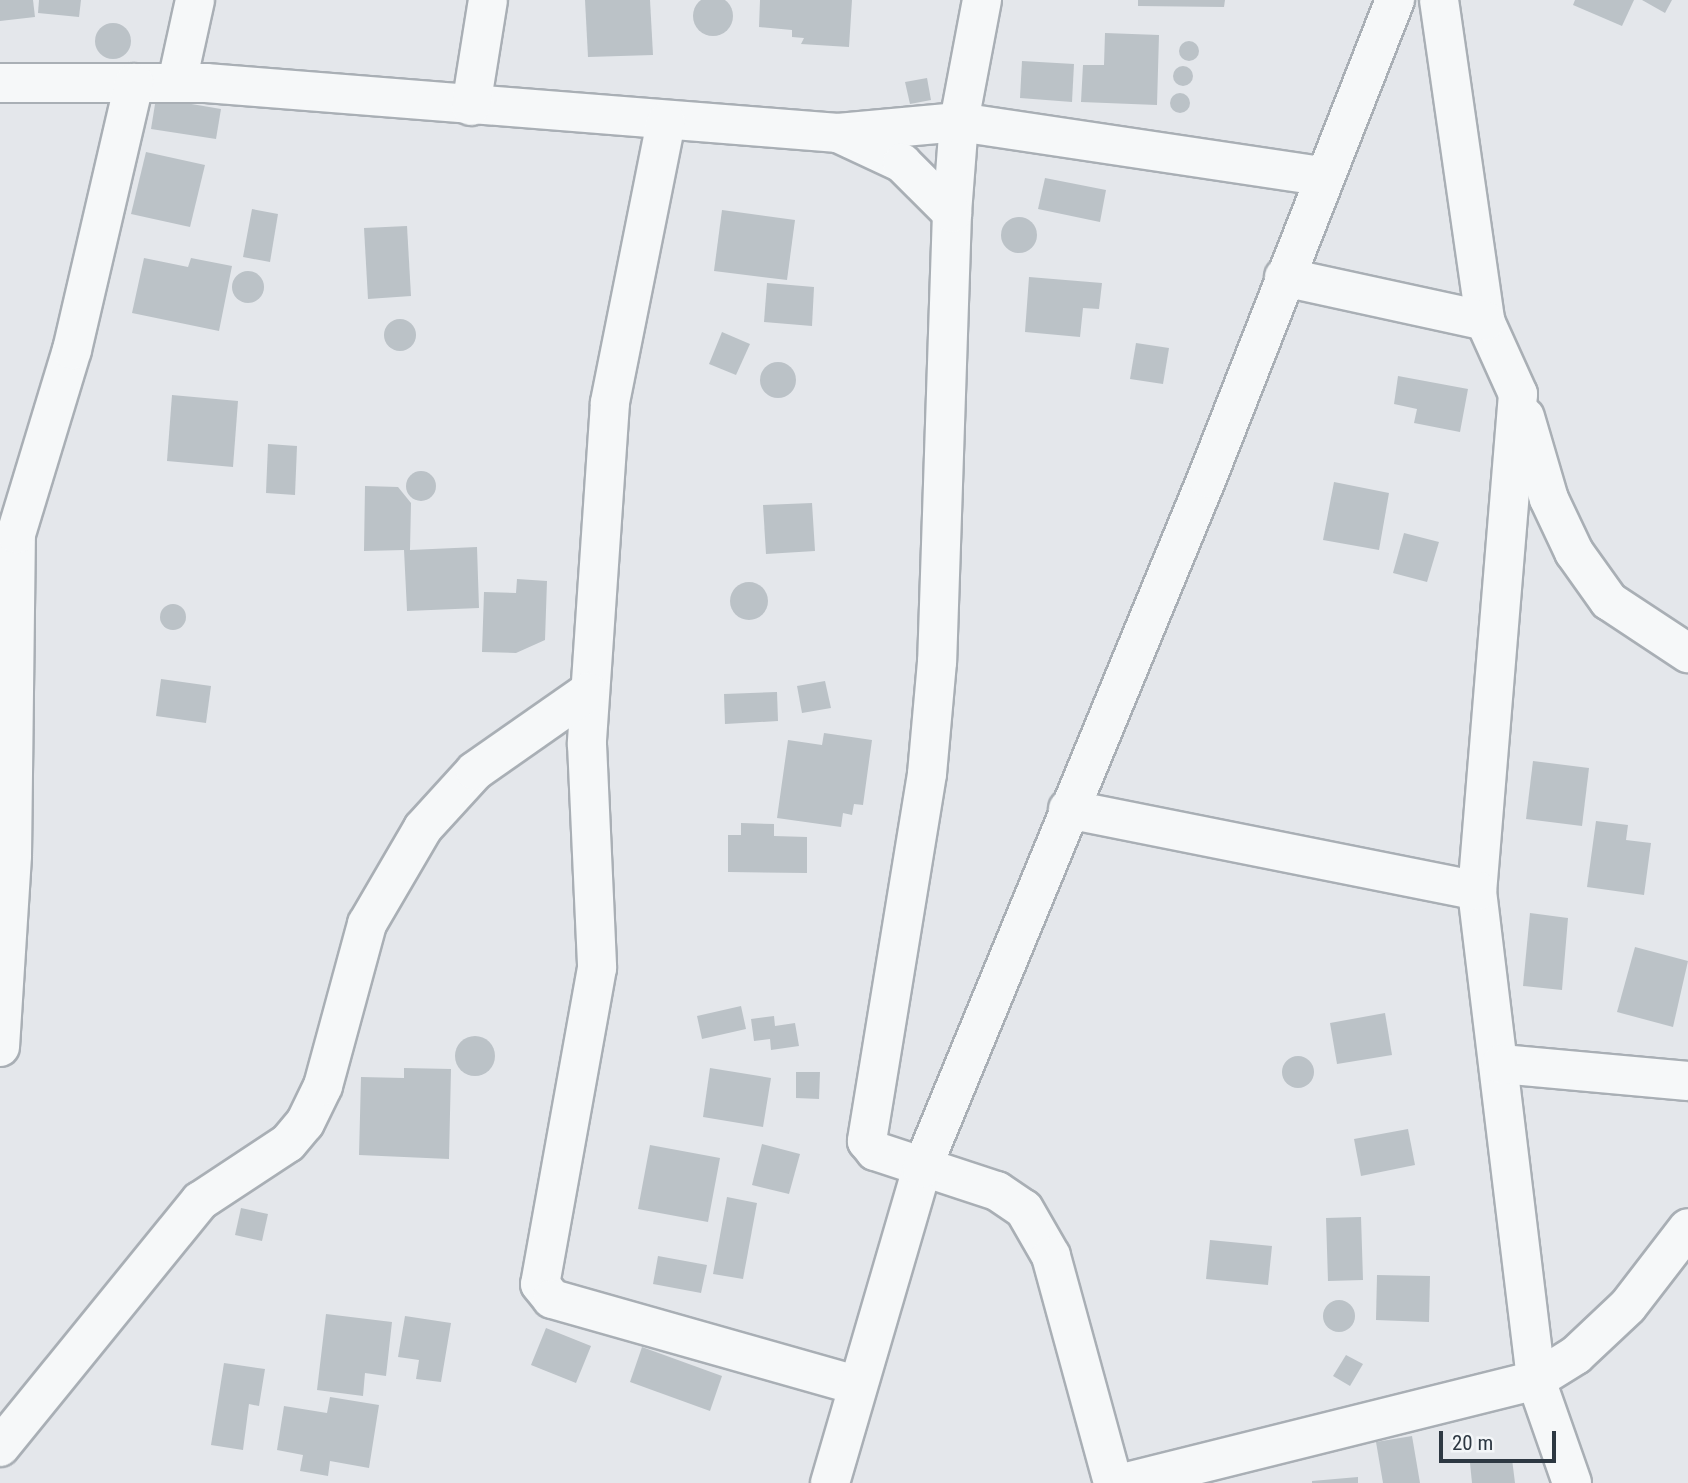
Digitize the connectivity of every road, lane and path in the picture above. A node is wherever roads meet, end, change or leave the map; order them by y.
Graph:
1 (195, 0) edge
2 (488, 0) edge
3 (982, 0) edge
4 (1395, 0) edge
5 (1440, 0) edge
6 (177, 82) junction
7 (0, 83) edge
8 (134, 83) junction
9 (471, 106) junction
10 (666, 122) junction
11 (959, 122) junction
12 (838, 133) junction
13 (1325, 177) junction
14 (952, 213) junction
15 (1284, 277) junction
16 (1485, 321) junction
17 (1518, 394) junction
18 (1688, 653) edge
19 (588, 692) junction
20 (1068, 809) junction
21 (1477, 891) junction
22 (0, 1046) edge
23 (1501, 1064) junction
24 (1688, 1081) edge
25 (922, 1168) junction
26 (1688, 1228) edge
27 (1536, 1380) junction
28 (856, 1385) junction
29 (0, 1447) edge
30 (830, 1483) edge
31 (1113, 1483) edge
32 (1123, 1483) edge
33 (1572, 1483) edge

1 - 6 street
2 - 9 street
3 - 11 street
4 - 13 street
5 - 16 street
6 - 8 street
6 - 9 street
7 - 8 street
8 - 22 street
9 - 10 street
10 - 12 street
10 - 19 street
11 - 12 street
11 - 13 street
11 - 14 street
12 - 14 street
13 - 15 street
14 - 25 street
15 - 16 street
15 - 20 street
16 - 17 street
17 - 18 street
17 - 21 street
19 - 28 street
19 - 29 street
20 - 21 street
20 - 25 street
21 - 23 street
23 - 24 street
23 - 27 street
25 - 28 street
25 - 31 street
26 - 27 street
27 - 32 street
27 - 33 street
28 - 30 street

